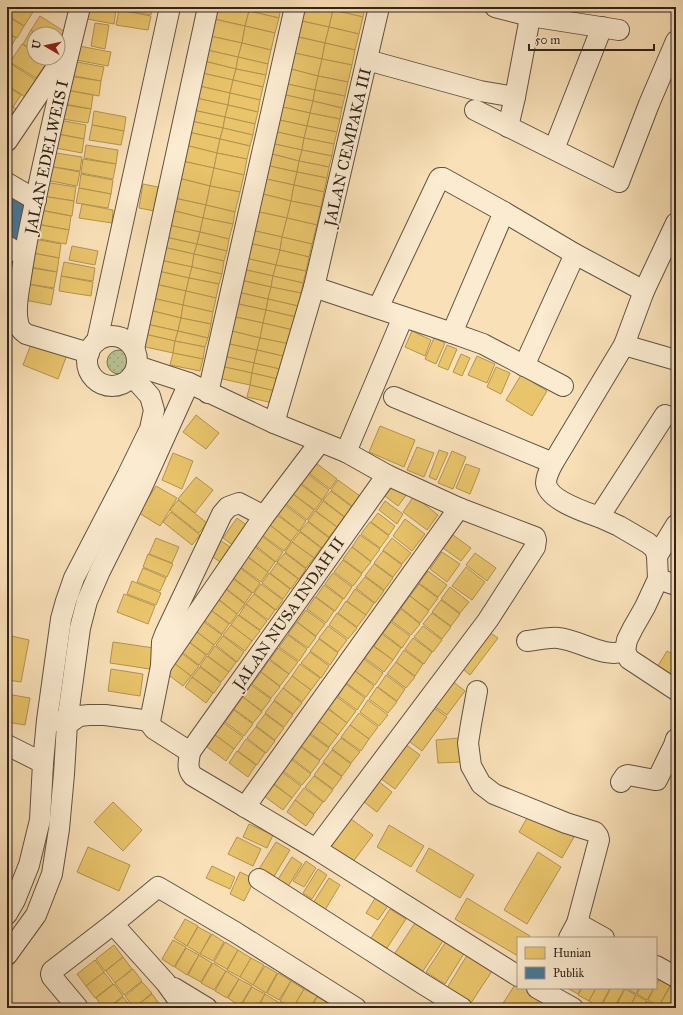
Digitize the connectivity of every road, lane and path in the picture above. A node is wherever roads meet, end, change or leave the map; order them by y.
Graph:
1 (80, 7) edge
2 (170, 7) edge
3 (208, 7) edge
4 (295, 7) edge
5 (379, 7) edge
6 (495, 7) edge
7 (531, 12) edge
8 (676, 41) edge
9 (69, 50) junction
10 (367, 60) junction
11 (515, 97) junction
12 (475, 110) dead end
13 (508, 126) junction
14 (7, 141) edge
15 (554, 150) junction
16 (7, 183) edge
17 (36, 200) junction
18 (504, 212) junction
19 (676, 223) edge
20 (7, 246) edge
21 (575, 254) junction
22 (24, 256) junction
23 (314, 287) junction
24 (644, 291) junction
25 (378, 308) junction
26 (403, 317) junction
27 (452, 333) junction
28 (624, 344) junction
29 (93, 347) junction
30 (676, 360) edge
31 (134, 363) junction
32 (524, 366) junction
33 (189, 383) junction
34 (563, 386) dead end
35 (208, 393) junction
36 (394, 397) dead end
37 (665, 415) dead end
38 (274, 423) junction
39 (320, 442) junction
40 (346, 452) junction
41 (553, 463) junction
42 (387, 475) junction
43 (459, 508) junction
44 (264, 516) junction
45 (599, 517) junction
46 (676, 525) edge
47 (657, 556) junction
48 (667, 582) edge
49 (527, 641) dead end
50 (625, 651) junction
51 (161, 666) junction
52 (676, 690) edge
53 (477, 691) dead end
54 (48, 720) junction
55 (150, 721) junction
56 (67, 722) junction
57 (676, 739) edge
58 (7, 745) edge
59 (190, 752) junction
60 (44, 763) junction
61 (621, 782) dead end
62 (245, 807) junction
63 (39, 827) junction
64 (58, 833) junction
65 (316, 849) junction
66 (259, 879) dead end
67 (7, 914) edge
68 (113, 924) junction
69 (573, 931) edge
70 (600, 937) edge
71 (7, 955) edge
72 (657, 967) edge
73 (517, 975) edge
74 (676, 977) edge
75 (166, 983) junction
76 (541, 989) edge
77 (78, 1008) edge
78 (184, 1008) edge
79 (207, 1008) edge
80 (356, 1008) edge
81 (462, 1008) edge
82 (573, 1008) edge

1 - 9 street, JALAN EDELWEIS I
2 - 29 street
3 - 31 street
4 - 35 street
5 - 10 street, JALAN CEMPAKA III
6 - 7 street
7 - 11 street
7 - 15 street
8 - 15 street
9 - 14 street
9 - 17 street, JALAN EDELWEIS I
10 - 11 street
10 - 23 street, JALAN CEMPAKA III
11 - 13 street
12 - 13 street
13 - 15 street
16 - 17 street
17 - 22 street, JALAN EDELWEIS I
18 - 21 street
18 - 25 street
18 - 27 street
19 - 24 street
20 - 22 street
21 - 24 street
21 - 32 street
22 - 29 street, JALAN EDELWEIS I
23 - 25 street
23 - 38 street, JALAN CEMPAKA III
24 - 28 street
25 - 26 street
26 - 27 street
26 - 40 street
27 - 32 street
28 - 30 street
28 - 41 street
29 - 31 street
29 - 31 street
31 - 33 street
31 - 54 street
32 - 34 street
33 - 35 street
33 - 56 street
35 - 38 street
36 - 41 street
37 - 45 street
38 - 39 street
39 - 40 street
39 - 44 street
40 - 42 street
41 - 45 street
42 - 43 street
42 - 59 street, JALAN NUSA INDAH II
43 - 62 street
43 - 65 street
44 - 51 street
44 - 51 street
45 - 47 street
46 - 47 street
47 - 48 street
48 - 50 street
49 - 50 street
50 - 52 street
51 - 55 street
53 - 69 street
54 - 56 street
54 - 60 street
55 - 56 street
55 - 59 street
56 - 64 street
57 - 61 street
58 - 60 street
59 - 62 street
60 - 63 street
62 - 65 street
63 - 64 street
63 - 67 street
64 - 71 street
65 - 73 street
66 - 81 street
68 - 75 street
68 - 77 street
68 - 80 street
69 - 70 street
72 - 74 street
75 - 78 street
75 - 79 street
76 - 82 street

